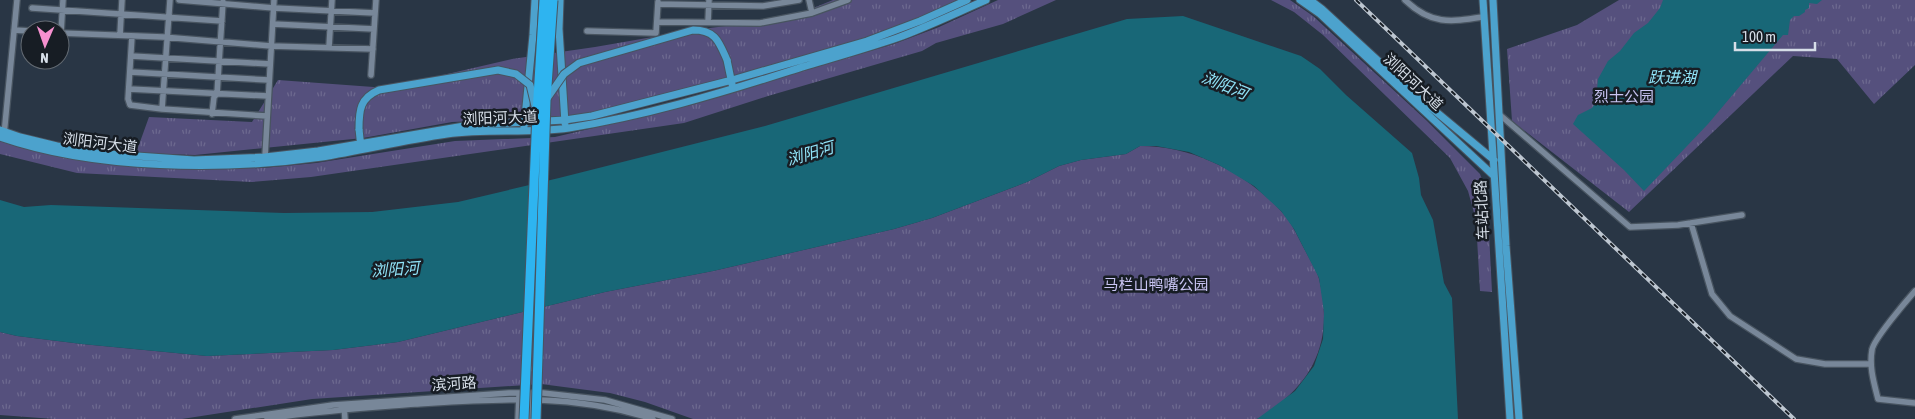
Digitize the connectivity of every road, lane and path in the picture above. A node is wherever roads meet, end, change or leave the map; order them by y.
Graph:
1 (17, 0) edge
2 (62, 0) edge
3 (122, 0) edge
4 (170, 0) edge
5 (179, 0) edge
6 (274, 0) edge
7 (332, 0) edge
8 (376, 0) edge
9 (535, 0) edge
10 (544, 0) edge
11 (553, 0) edge
12 (560, 0) edge
13 (799, 0) edge
14 (809, 0) edge
15 (848, 0) edge
16 (967, 0) edge
17 (986, 0) edge
18 (1300, 0) edge
19 (1310, 0) edge
20 (1405, 0) edge
21 (1483, 0) edge
22 (1493, 0) edge
23 (223, 2) edge
24 (658, 2) edge
25 (709, 2) edge
26 (763, 3) edge
27 (32, 8) dead end
28 (274, 8) junction
29 (62, 10) junction
30 (332, 11) junction
31 (121, 13) junction
32 (375, 13) junction
33 (812, 13) junction
34 (169, 16) junction
35 (1483, 17) junction
36 (62, 20) edge
37 (222, 21) junction
38 (658, 22) junction
39 (708, 22) junction
40 (273, 24) junction
41 (330, 27) junction
42 (374, 29) junction
43 (14, 30) junction
44 (20, 30) edge
45 (587, 31) dead end
46 (70, 33) edge
47 (120, 35) junction
48 (132, 36) junction
49 (167, 38) junction
50 (220, 43) junction
51 (271, 46) junction
52 (329, 47) junction
53 (373, 49) junction
54 (131, 56) junction
55 (166, 58) junction
56 (219, 62) junction
57 (270, 64) junction
58 (130, 72) junction
59 (165, 74) junction
60 (371, 75) dead end
61 (218, 78) junction
62 (269, 80) junction
63 (731, 81) junction
64 (129, 89) junction
65 (734, 89) junction
66 (163, 91) junction
67 (216, 94) junction
68 (268, 96) junction
69 (546, 100) junction
70 (162, 109) junction
71 (537, 113) junction
72 (212, 114) junction
73 (1500, 115) junction
74 (267, 116) junction
75 (564, 120) junction
76 (525, 122) junction
77 (565, 128) junction
78 (523, 131) junction
79 (2, 134) edge
80 (361, 147) junction
81 (265, 157) junction
82 (1494, 160) junction
83 (1503, 169) junction
84 (1493, 175) junction
85 (1504, 188) junction
86 (1742, 215) dead end
87 (1691, 223) junction
88 (1915, 291) edge
89 (1871, 364) junction
90 (525, 397) junction
91 (1915, 404) edge
92 (344, 407) junction
93 (535, 417) edge
94 (235, 419) edge
95 (267, 419) edge
96 (345, 419) edge
97 (519, 419) edge
98 (524, 419) edge
99 (653, 419) edge
100 (672, 419) edge
101 (1510, 419) edge
102 (1518, 419) edge

1 - 43 street
2 - 29 street
3 - 31 street
4 - 34 street
5 - 23 street
6 - 28 street
7 - 30 street
8 - 32 street
9 - 76 main road
10 - 71 highway, bridge
11 - 69 highway, bridge
12 - 75 main road
13 - 26 street
14 - 33 street
15 - 33 street
16 - 63 main road, 浏阳河大道
17 - 65 main road, 浏阳河大道
18 - 84 main road, 浏阳河大道
19 - 82 main road, 浏阳河大道
20 - 35 street
21 - 35 main road, 车站北路
22 - 73 main road, 车站北路
23 - 28 street
23 - 37 street
24 - 25 street
24 - 38 street
25 - 26 street
25 - 39 street
27 - 29 street
28 - 30 street
28 - 40 street
29 - 31 street
29 - 36 street
30 - 32 street
30 - 41 street
31 - 34 street
31 - 47 street
32 - 42 street
33 - 39 street
34 - 37 street
34 - 49 street
35 - 82 main road, 车站北路
37 - 50 street
38 - 39 street
38 - 45 street
40 - 41 street
40 - 51 street
41 - 42 street
41 - 52 street
42 - 53 street
43 - 44 street
43 - 79 street
46 - 47 street
47 - 48 street
48 - 49 street
48 - 54 street
49 - 50 street
49 - 55 street
50 - 51 street
50 - 56 street
51 - 52 street
51 - 57 street
52 - 53 street
53 - 60 street
54 - 55 street
54 - 58 street
55 - 56 street
55 - 59 street
56 - 57 street
56 - 61 street
57 - 62 street
58 - 59 street
58 - 64 street
59 - 61 street
59 - 66 street
61 - 62 street
61 - 67 street
62 - 68 street
63 - 65 main road
63 - 69 main road, bridge
63 - 75 main road, 浏阳河大道
64 - 66 street
64 - 70 street
65 - 77 main road, 浏阳河大道
66 - 67 street
66 - 70 street
67 - 68 street
67 - 72 street
68 - 74 street
69 - 93 highway, bridge
70 - 72 street
71 - 80 main road, bridge
71 - 90 highway, bridge
72 - 74 street
73 - 83 main road, 车站北路
73 - 87 street
74 - 81 street
75 - 76 main road, 浏阳河大道
75 - 77 main road
76 - 78 main road
76 - 80 main road, 浏阳河大道
77 - 78 main road, 浏阳河大道
78 - 80 main road, 浏阳河大道
79 - 80 main road, 浏阳河大道
79 - 81 main road, 浏阳河大道
80 - 81 main road, 浏阳河大道
82 - 83 main road, 浏阳河大道
82 - 84 main road, 车站北路
83 - 85 main road, 车站北路
84 - 85 main road, 浏阳河大道
84 - 101 main road, 车站北路
85 - 102 main road, 车站北路
86 - 87 street
87 - 89 street
88 - 89 street
89 - 91 street
90 - 92 street, 滨河路
90 - 93 street
90 - 97 main road, bridge
90 - 98 highway, bridge
90 - 99 street, 滨河路
90 - 100 street, 滨河路
92 - 94 street, 滨河路
92 - 95 street, 滨河路
92 - 96 street

